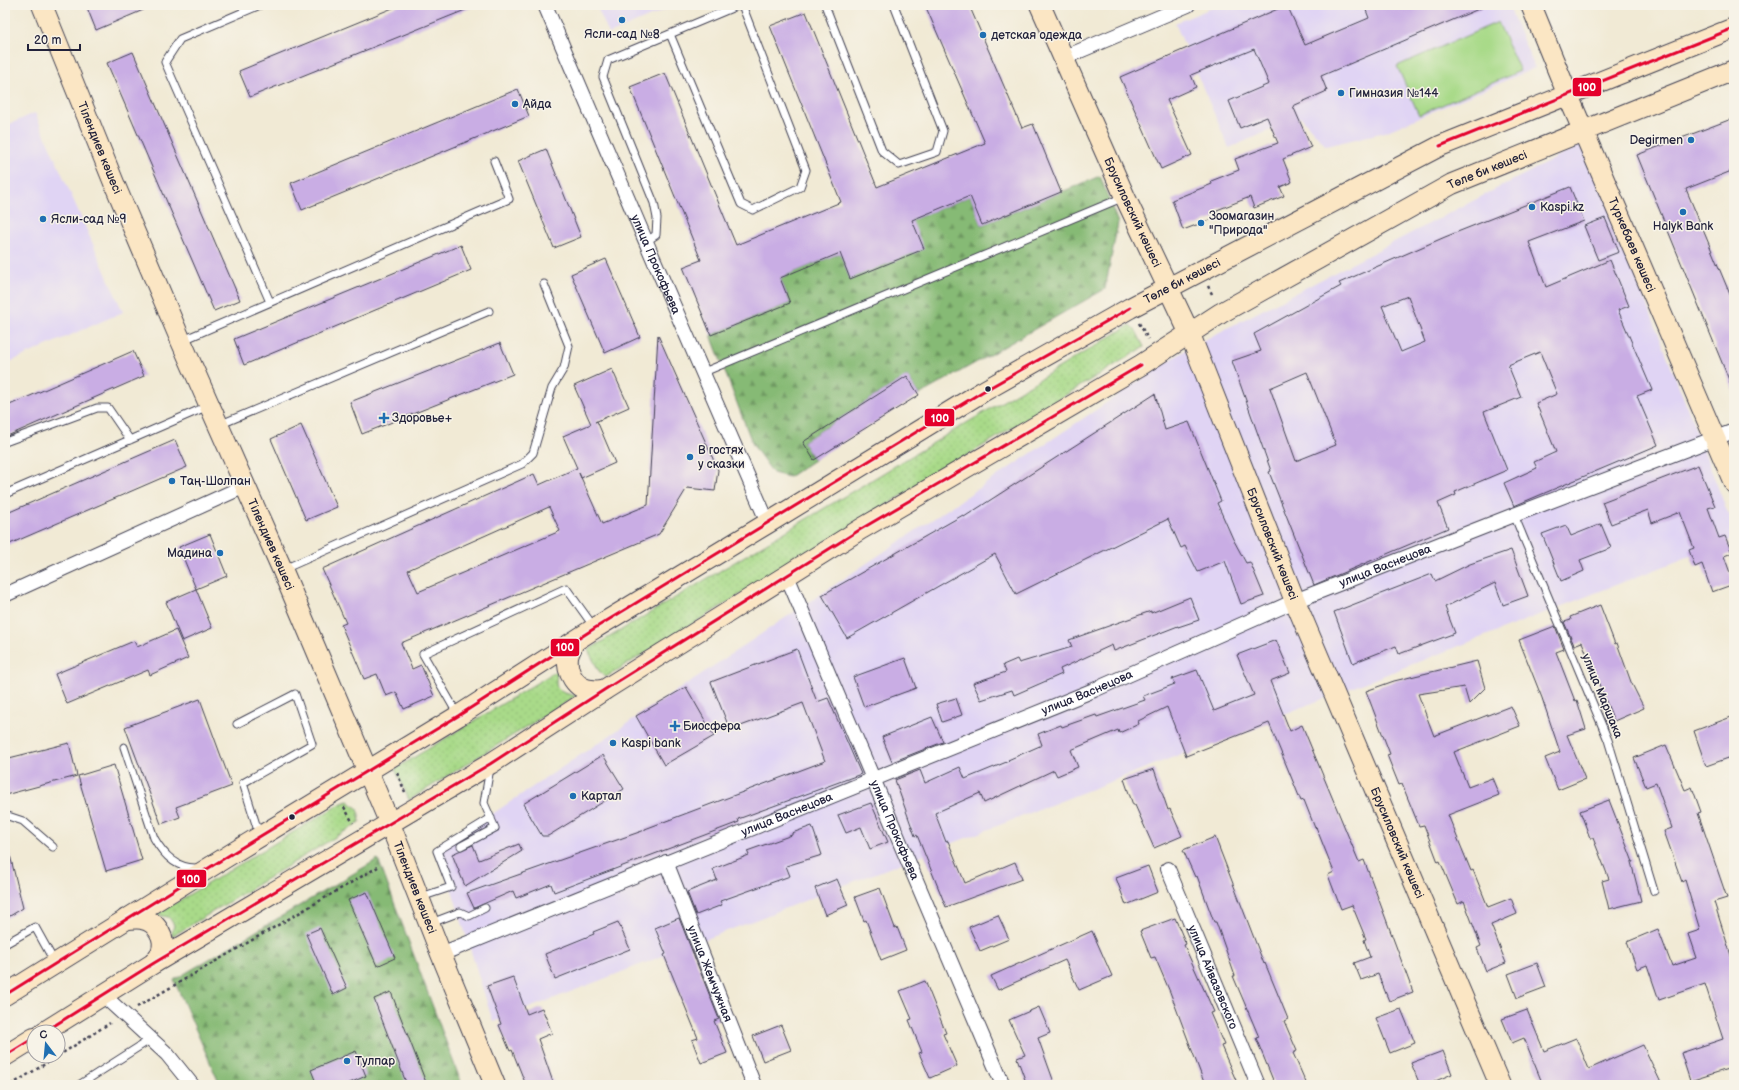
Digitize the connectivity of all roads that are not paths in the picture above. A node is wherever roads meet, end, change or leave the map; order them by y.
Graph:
1 (260, 5) edge
2 (545, 5) edge
3 (741, 5) edge
4 (825, 5) edge
5 (894, 5) edge
6 (1040, 5) edge
7 (1188, 5) edge
8 (1531, 5) edge
9 (43, 6) edge
10 (1734, 28) edge
11 (670, 34) junction
12 (1063, 58) junction
13 (1734, 70) edge
14 (1567, 93) junction
15 (1584, 131) junction
16 (494, 161) dead end
17 (1125, 197) junction
18 (645, 242) junction
19 (544, 284) dead end
20 (1168, 289) junction
21 (270, 302) junction
22 (489, 311) dead end
23 (1189, 332) junction
24 (181, 341) junction
25 (704, 372) junction
26 (210, 405) junction
27 (219, 425) junction
28 (1725, 435) edge
29 (130, 440) junction
30 (5, 442) edge
31 (1734, 483) edge
32 (245, 486) junction
33 (5, 494) edge
34 (1514, 515) junction
35 (768, 524) junction
36 (282, 569) junction
37 (787, 576) junction
38 (5, 595) edge
39 (1296, 601) junction
40 (595, 628) junction
41 (574, 642) junction
42 (604, 690) junction
43 (458, 716) junction
44 (237, 724) dead end
45 (124, 747) dead end
46 (490, 764) junction
47 (366, 772) junction
48 (874, 780) junction
49 (5, 815) edge
50 (491, 818) junction
51 (390, 824) junction
52 (260, 836) junction
53 (461, 846) dead end
54 (53, 847) dead end
55 (666, 862) junction
56 (207, 868) junction
57 (1168, 869) dead end
58 (1654, 891) dead end
59 (420, 898) junction
60 (485, 908) dead end
61 (126, 919) junction
62 (429, 924) junction
63 (5, 944) edge
64 (441, 954) junction
65 (55, 963) junction
66 (154, 963) junction
67 (5, 995) edge
68 (103, 995) junction
69 (57, 1024) edge
70 (151, 1039) junction
71 (26, 1043) edge
72 (5, 1056) edge
73 (79, 1085) edge
74 (192, 1085) edge
75 (496, 1085) edge
76 (754, 1085) edge
77 (1003, 1085) edge
78 (1258, 1085) edge
79 (1500, 1085) edge

1 - 21 lane
2 - 18 street, улица Прокофьева
3 - 11 lane
3 - 11 lane
4 - 5 lane
6 - 12 main road, Брусиловский көшесі
7 - 12 street
8 - 14 main road, Түркебаев көшесі
9 - 24 main road, Тілендиев көшесі
10 - 14 main road, Төле би көшесі
11 - 18 lane
12 - 17 main road, Брусиловский көшесі
13 - 15 main road, Төле би көшесі
14 - 15 main road, Түркебаев көшесі
14 - 20 main road, Төле би көшесі
15 - 23 main road, Төле би көшесі
15 - 28 main road, Түркебаев көшесі
16 - 21 lane
17 - 20 main road, Брусиловский көшесі
17 - 25 lane
18 - 25 street, улица Прокофьева
19 - 36 lane
20 - 23 main road, Брусиловский көшесі
20 - 35 main road, Төле би көшесі
21 - 24 lane
22 - 27 lane
23 - 37 main road, Төле би көшесі
23 - 39 main road, Брусиловский көшесі
24 - 26 main road, Тілендиев көшесі
25 - 35 street, улица Прокофьева
26 - 27 main road, Тілендиев көшесі
26 - 29 lane
27 - 32 main road, Тілендиев көшесі
28 - 31 main road, Түркебаев көшесі
28 - 34 street, улица Васнецова
29 - 30 lane
29 - 33 lane
32 - 36 main road, Тілендиев көшесі
32 - 38 street
34 - 39 street, улица Васнецова
34 - 58 lane, улица Маршака
35 - 40 main road, Төле би көшесі
36 - 47 main road, Тілендиев көшесі
37 - 42 main road, Төле би көшесі
37 - 48 street, улица Прокофьева
39 - 48 street, улица Васнецова
39 - 79 main road, Брусиловский көшесі
40 - 41 main road, Төле би көшесі
40 - 43 lane
41 - 42 main road
41 - 43 main road, Төле би көшесі
42 - 46 main road, Төле би көшесі
43 - 47 main road, Төле би көшесі
44 - 52 lane
45 - 56 lane
46 - 50 lane
46 - 51 main road, Төле би көшесі
47 - 51 main road, Тілендиев көшесі
47 - 52 main road, Төле би көшесі
48 - 55 street, улица Васнецова
48 - 77 street, улица Прокофьева
49 - 54 lane
50 - 53 lane
50 - 59 lane
51 - 59 main road, Тілендиев көшесі
51 - 66 main road, Төле би көшесі
52 - 56 main road, Төле би көшесі
55 - 64 street, улица Васнецова
55 - 76 street, улица Жемчужная
56 - 61 main road, Төле би көшесі
57 - 78 street, улица Айвазовского
59 - 62 main road, Тілендиев көшесі
60 - 62 lane
61 - 65 main road, Төле би көшесі
61 - 66 main road
62 - 64 main road, Тілендиев көшесі
63 - 65 lane
64 - 75 main road, Тілендиев көшесі
65 - 67 main road, Төле би көшесі
66 - 68 main road, Төле би көшесі
68 - 69 main road, Төле би көшесі
68 - 70 street
70 - 73 lane
70 - 74 street
71 - 72 main road

